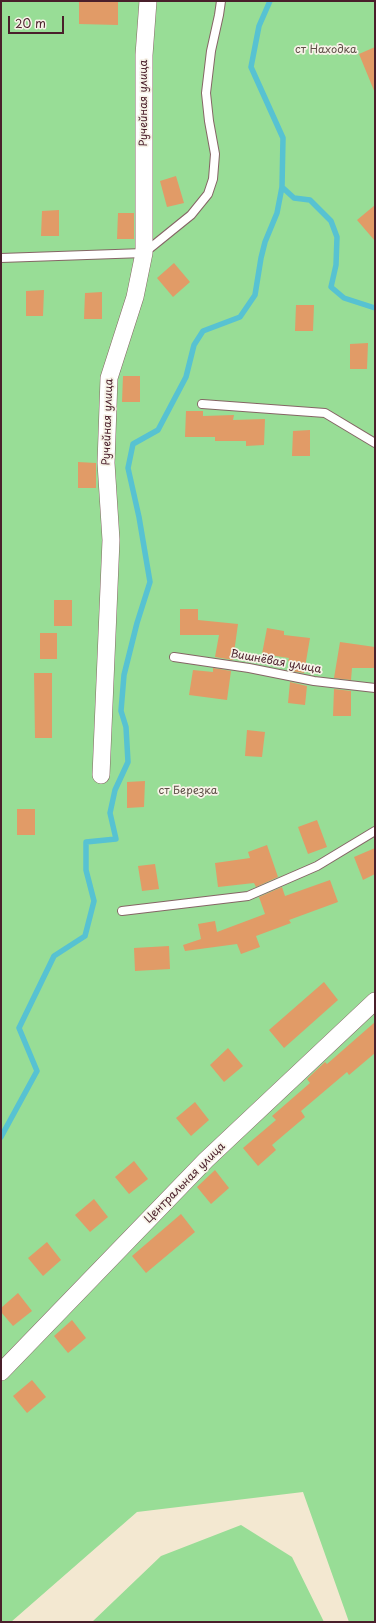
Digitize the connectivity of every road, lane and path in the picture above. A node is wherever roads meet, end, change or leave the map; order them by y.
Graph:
1 (148, 1) edge
2 (221, 1) edge
3 (144, 253) junction
4 (1, 258) edge
5 (202, 404) dead end
6 (375, 443) edge
7 (174, 657) dead end
8 (375, 688) edge
9 (101, 775) dead end
10 (375, 831) edge
11 (122, 911) dead end
12 (375, 1001) edge
13 (1, 1372) edge

1 - 3 street, Ручейная улица
2 - 3 lane
3 - 4 lane
3 - 9 street, Ручейная улица
5 - 6 lane
7 - 8 lane, Вишнёвая улица
10 - 11 lane
12 - 13 street, Центральная улица

